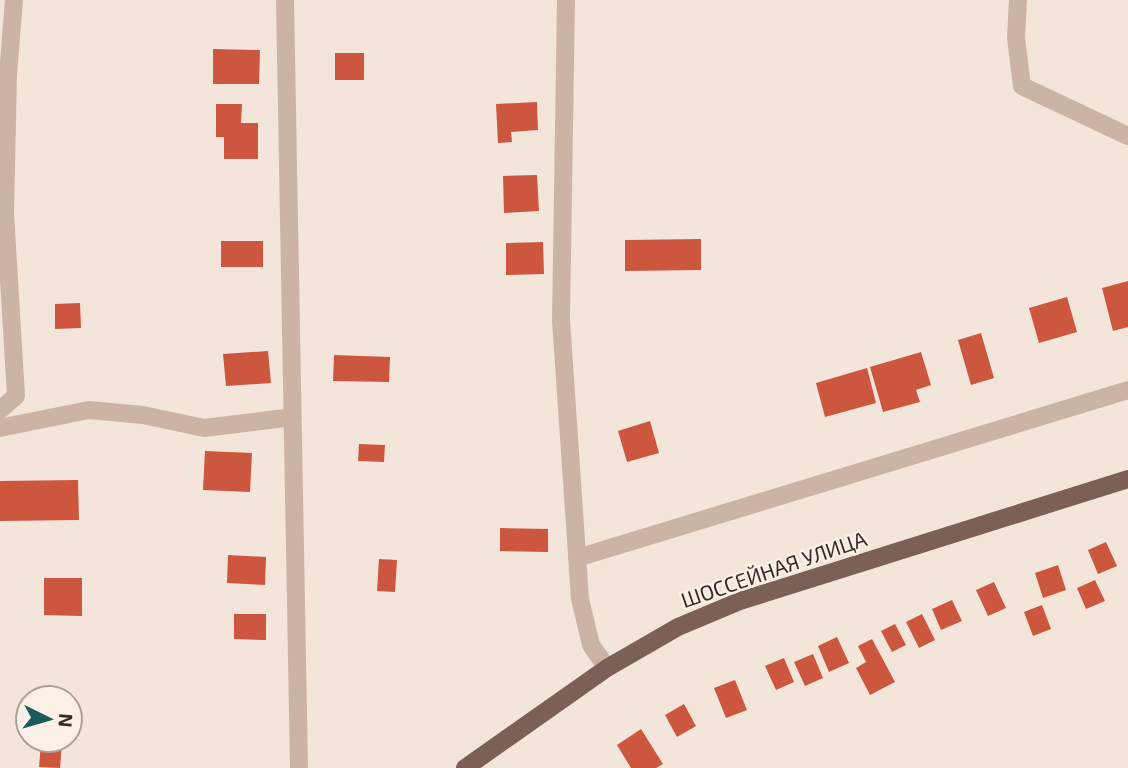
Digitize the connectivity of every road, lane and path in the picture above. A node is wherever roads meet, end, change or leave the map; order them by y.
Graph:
1 (15, 0) edge
2 (285, 0) edge
3 (566, 0) edge
4 (1018, 0) edge
5 (1128, 136) edge
6 (1128, 390) edge
7 (0, 410) edge
8 (293, 417) junction
9 (0, 428) edge
10 (1128, 479) edge
11 (577, 558) junction
12 (607, 668) junction
13 (299, 768) edge
14 (465, 768) edge

1 - 7 street
2 - 8 street
3 - 11 street
4 - 5 street
6 - 11 street
8 - 9 street
8 - 13 street
10 - 12 main road, ШОССЕЙНАЯ УЛИЦА
11 - 12 street
12 - 14 main road, ШОССЕЙНАЯ УЛИЦА

